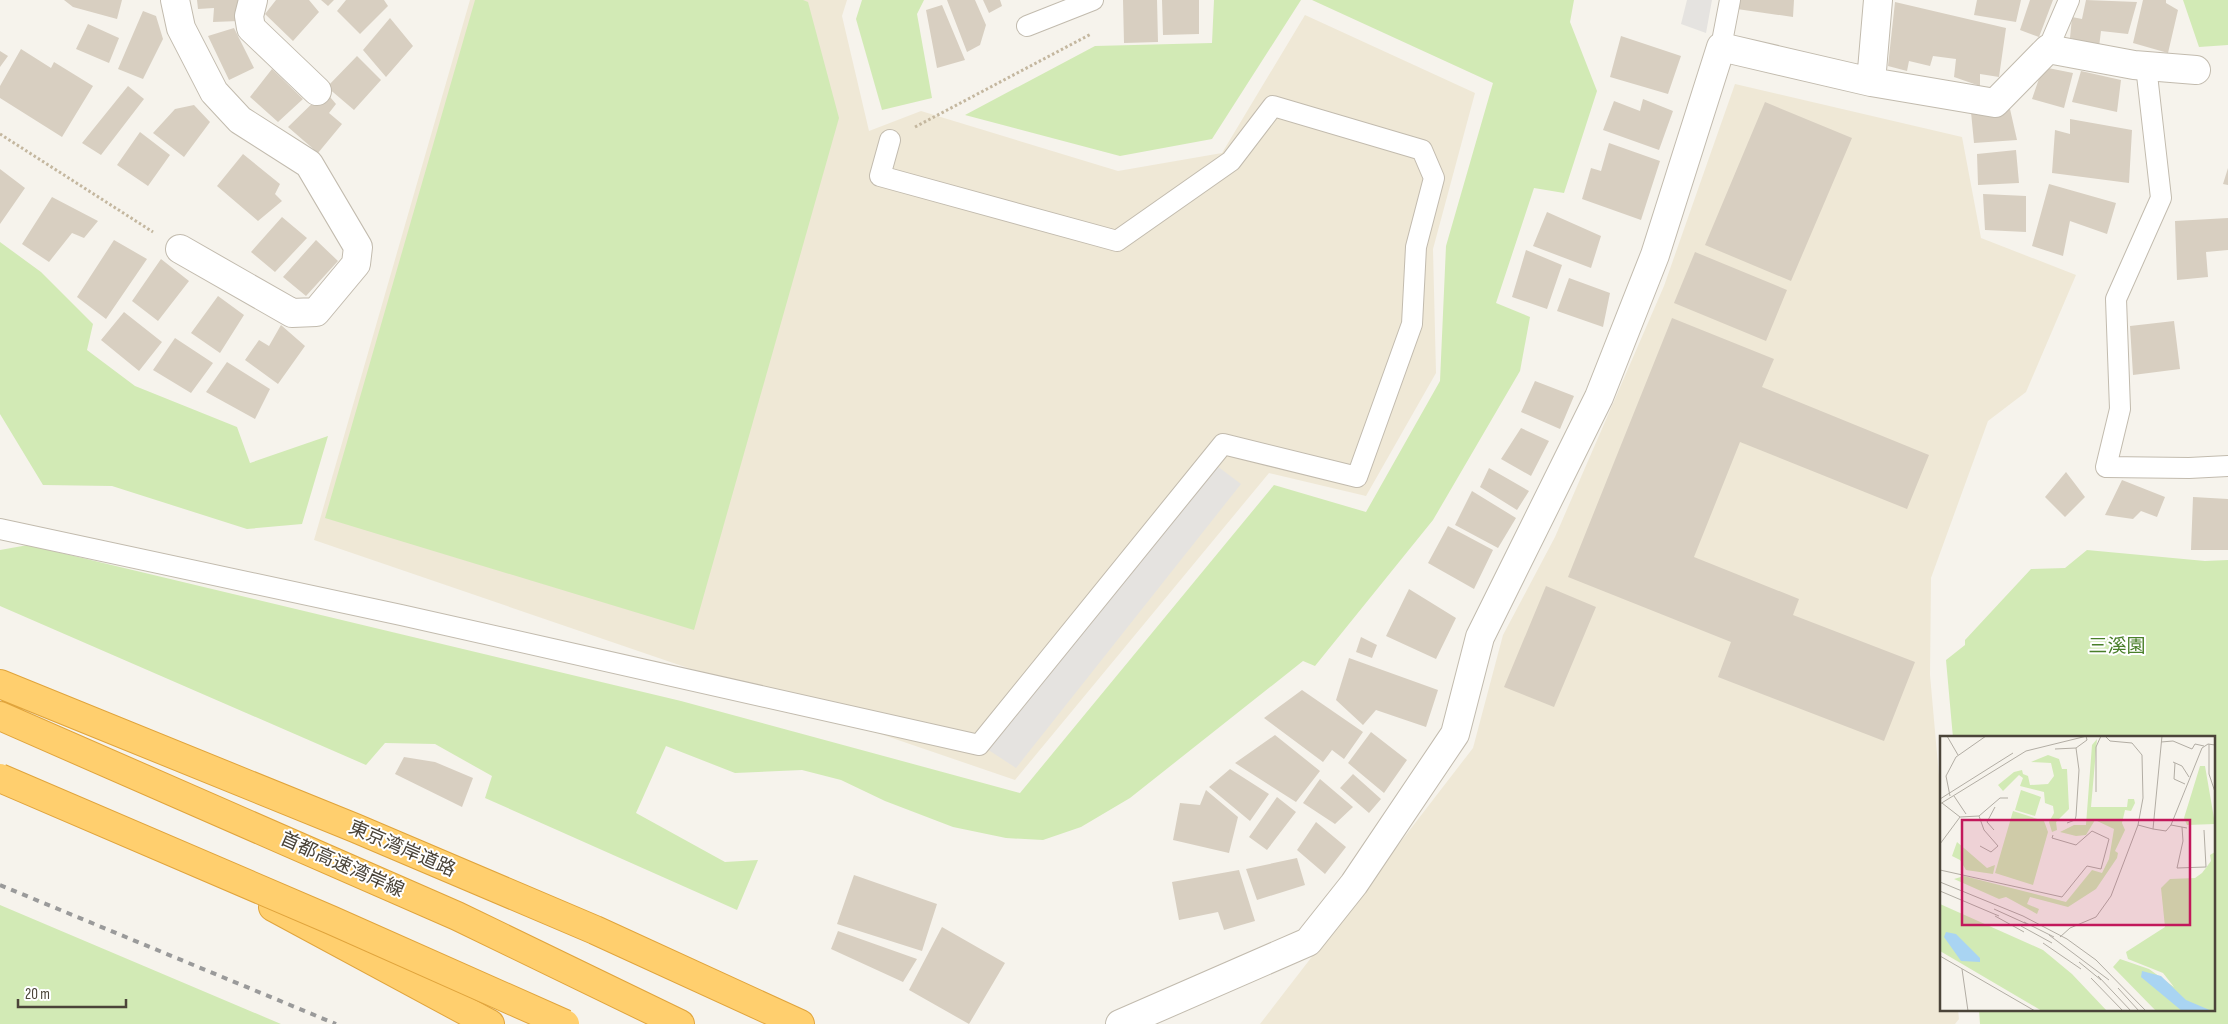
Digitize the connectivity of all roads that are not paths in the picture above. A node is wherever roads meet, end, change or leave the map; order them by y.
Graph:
1 (175, 0) edge
2 (253, 0) edge
3 (1093, 0) edge
4 (1730, 0) edge
5 (1878, 0) edge
6 (2069, 0) edge
7 (1027, 26) dead end
8 (1722, 47) junction
9 (2048, 49) junction
10 (2146, 66) junction
11 (2196, 70) dead end
12 (1871, 82) junction
13 (317, 92) dead end
14 (890, 140) road end
15 (180, 249) road end
16 (2228, 466) edge
17 (0, 529) edge
18 (0, 684) edge
19 (0, 716) edge
20 (0, 726) edge
21 (0, 766) edge
22 (0, 778) edge
23 (0, 788) edge
24 (490, 1024) edge
25 (544, 1024) edge
26 (564, 1024) edge
27 (658, 1024) edge
28 (680, 1024) edge
29 (800, 1024) edge
30 (1120, 1024) edge

1 - 15 street
2 - 13 street
3 - 7 lane
4 - 8 lane
5 - 12 street
6 - 9 lane
8 - 12 street
8 - 30 street
9 - 10 street
9 - 12 street
10 - 11 street
10 - 16 lane
14 - 17 lane
18 - 29 highway, 東京湾岸道路
19 - 28 highway, 首都高速湾岸線
20 - 27 highway
21 - 24 highway
22 - 26 highway, bridge
23 - 25 highway

